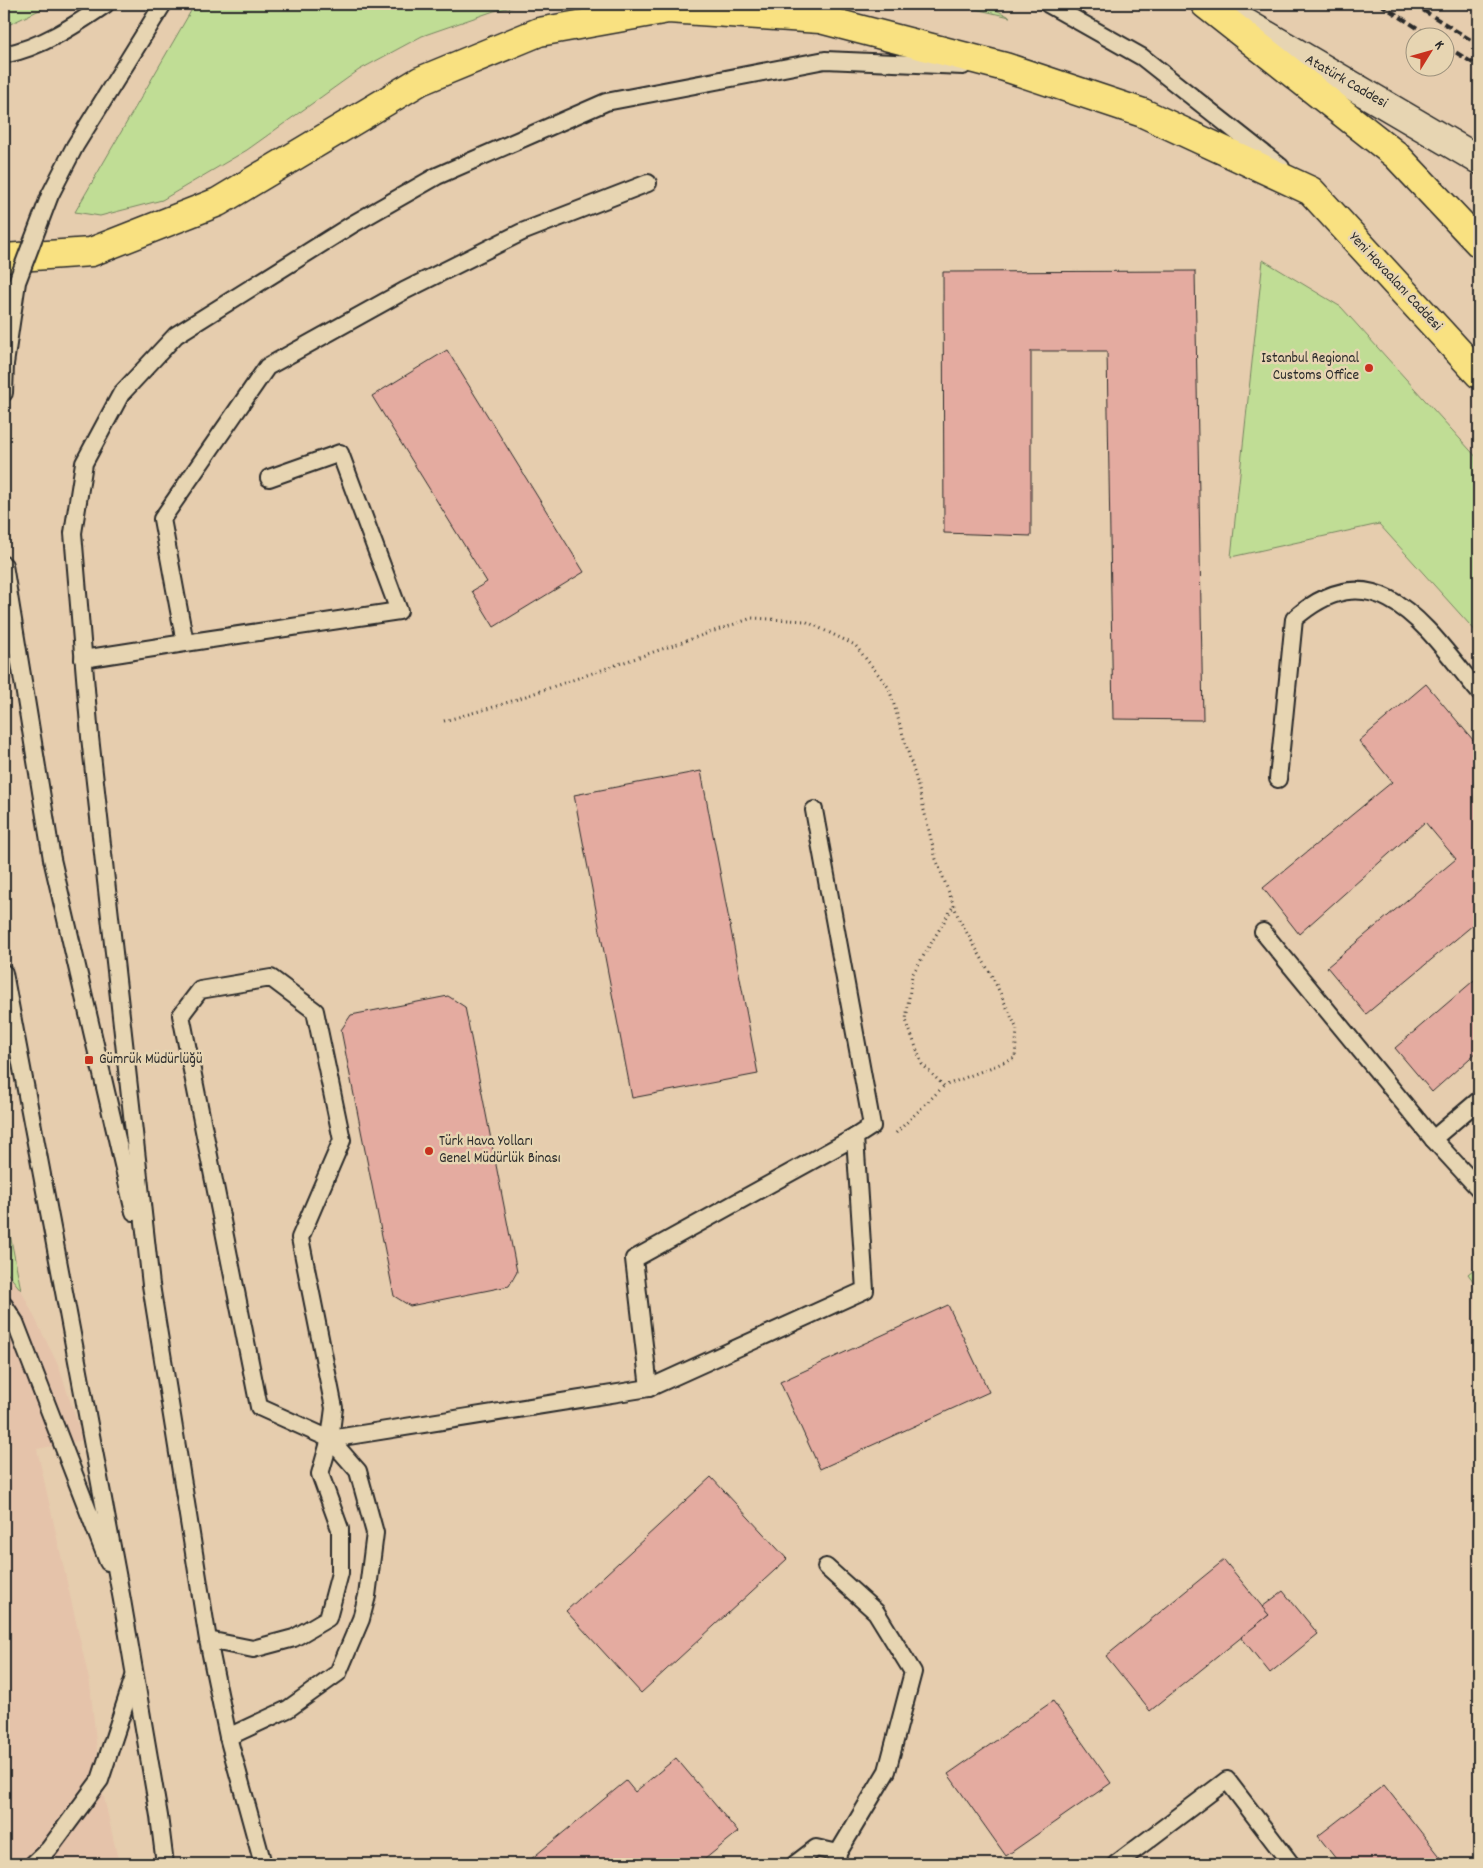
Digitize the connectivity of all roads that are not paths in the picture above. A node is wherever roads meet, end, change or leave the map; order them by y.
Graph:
1 (106, 4) edge
2 (163, 4) edge
3 (1048, 4) edge
4 (1205, 4) edge
5 (1212, 4) edge
6 (4, 55) edge
7 (1005, 67) junction
8 (1479, 160) edge
9 (648, 183) dead end
10 (1311, 191) junction
11 (1479, 243) edge
12 (4, 258) edge
13 (5, 364) edge
14 (1479, 374) edge
15 (4, 393) edge
16 (269, 478) dead end
17 (4, 565) edge
18 (185, 643) junction
19 (83, 659) junction
20 (1479, 692) edge
21 (1278, 779) dead end
22 (814, 810) dead end
23 (1263, 932) dead end
24 (4, 973) edge
25 (1479, 1100) edge
26 (855, 1137) junction
27 (1432, 1139) junction
28 (1479, 1189) edge
29 (151, 1285) junction
30 (4, 1306) edge
31 (649, 1388) junction
32 (330, 1439) junction
33 (826, 1567) dead end
34 (122, 1600) junction
35 (208, 1640) junction
36 (135, 1675) junction
37 (228, 1737) junction
38 (837, 1859) edge
39 (33, 1864) edge
40 (165, 1864) edge
41 (263, 1864) edge
42 (795, 1864) edge
43 (1116, 1864) edge
44 (1291, 1864) edge

1 - 6 lane
2 - 13 lane, bridge
3 - 10 lane
4 - 11 main road
5 - 8 street, Atatürk Caddesi
7 - 10 main road
7 - 12 main road
7 - 19 lane
9 - 18 lane
10 - 14 main road, Yeni Havaalanı Caddesi
13 - 15 lane
16 - 18 lane
17 - 29 lane
18 - 19 lane
19 - 29 lane
20 - 21 lane
22 - 26 lane
23 - 27 lane
24 - 34 lane
25 - 27 lane
26 - 31 lane
26 - 31 lane
27 - 28 lane
29 - 35 lane
30 - 34 lane
31 - 32 lane
32 - 32 lane
32 - 35 lane
32 - 37 lane
33 - 38 lane
34 - 36 lane
35 - 37 lane
36 - 39 lane
36 - 40 lane
37 - 41 lane
38 - 42 lane
43 - 44 lane

